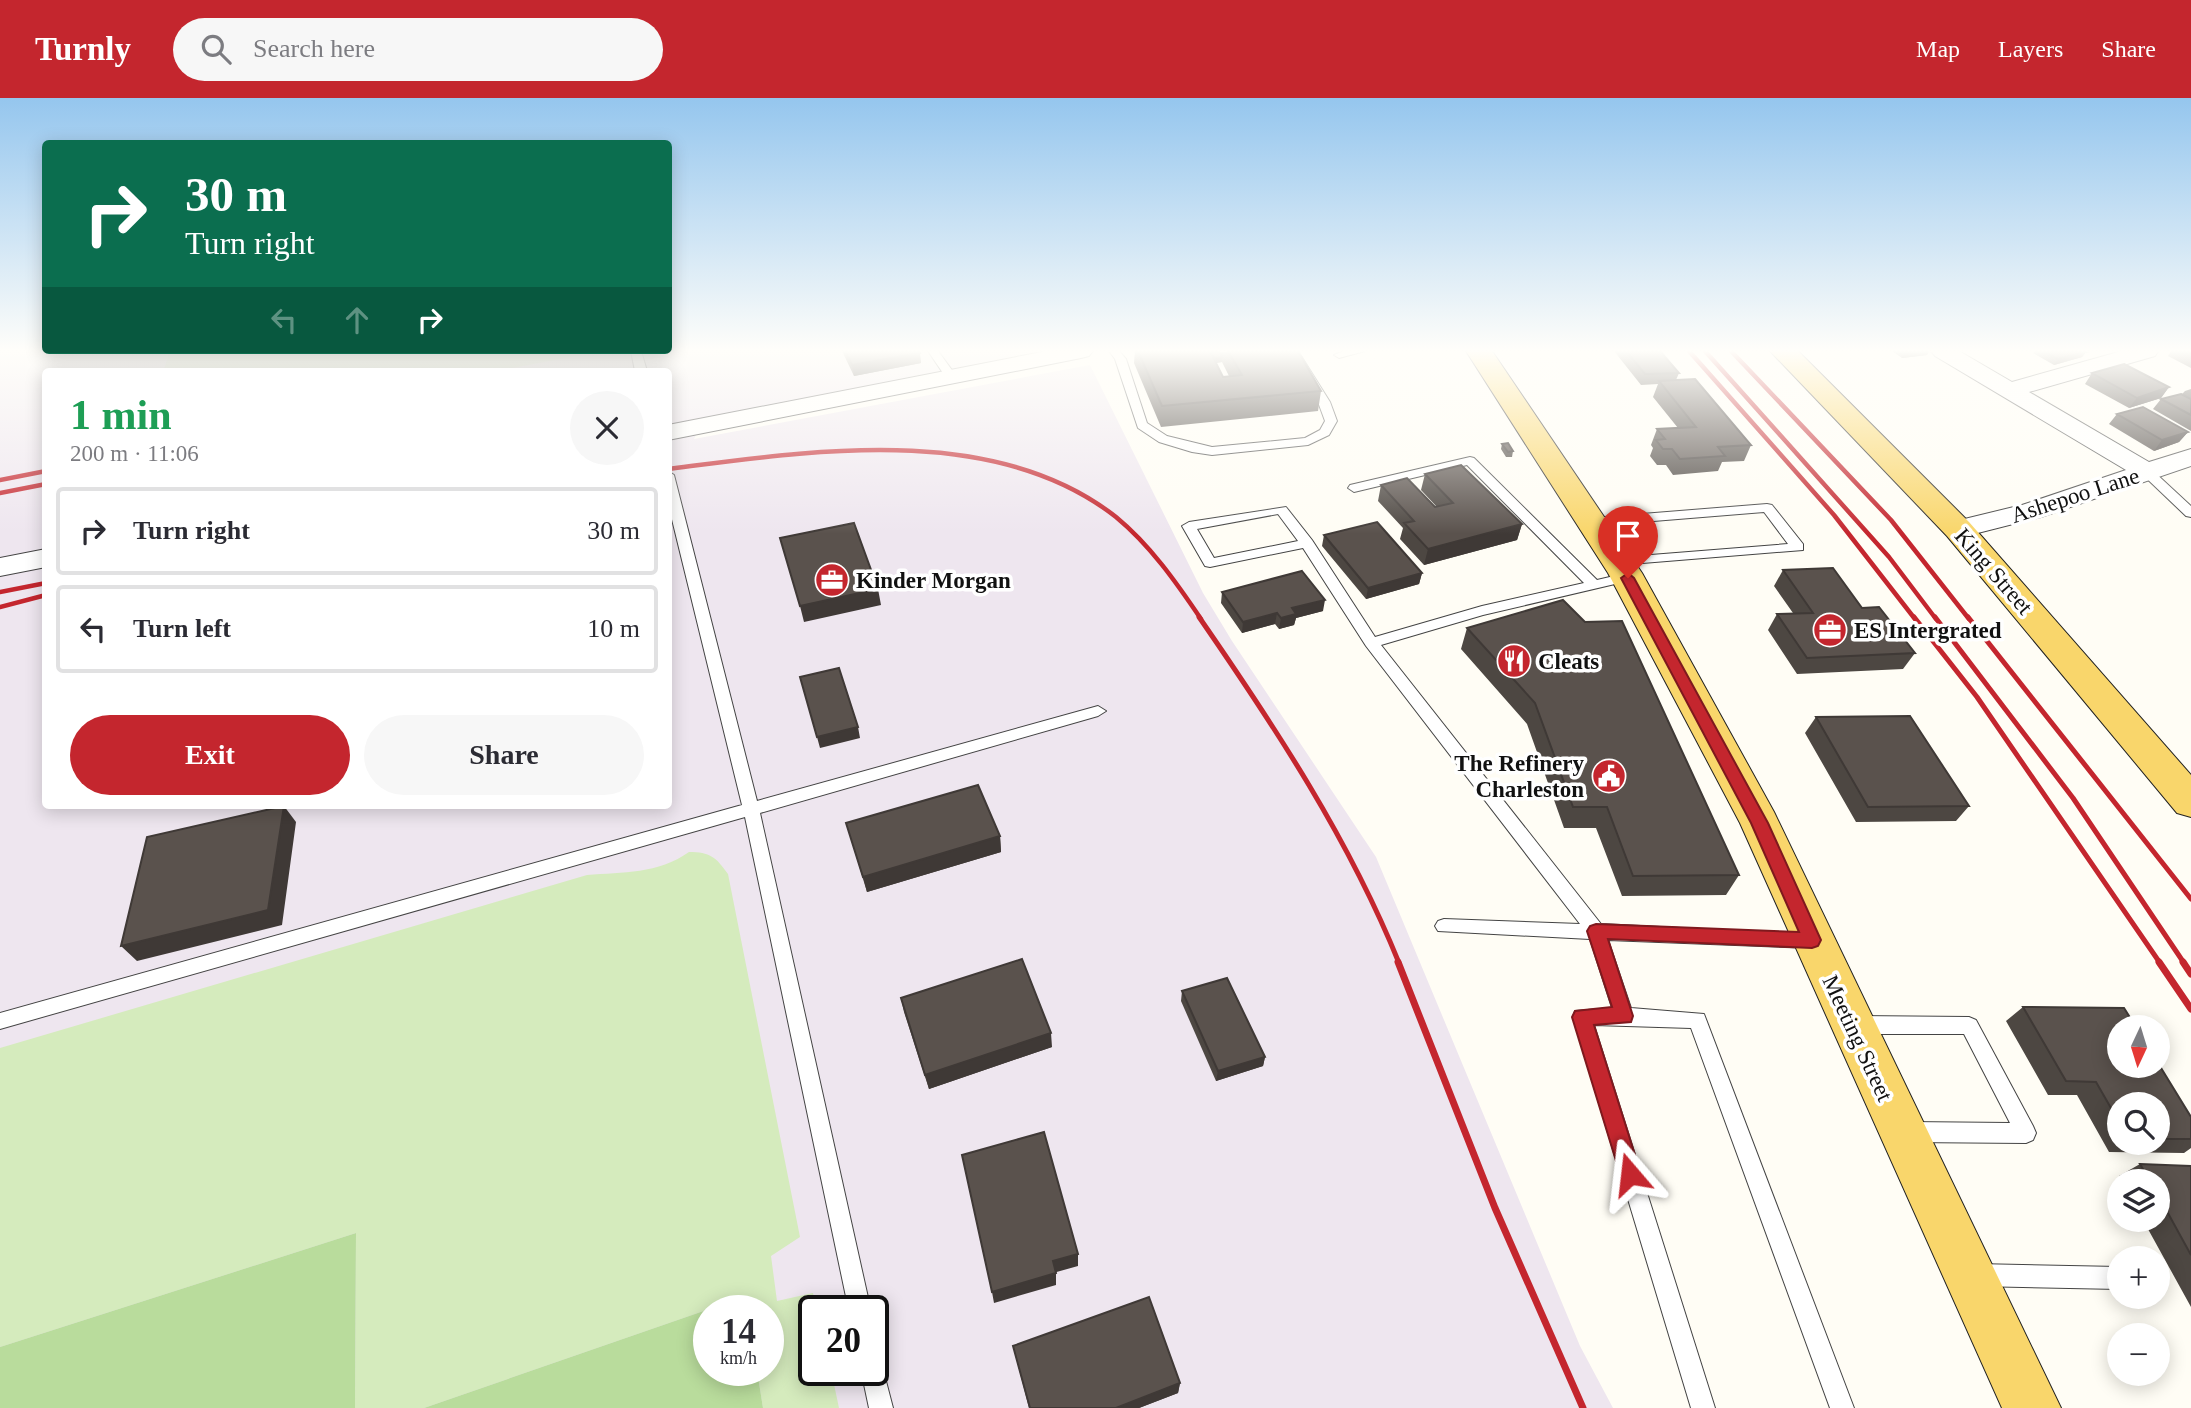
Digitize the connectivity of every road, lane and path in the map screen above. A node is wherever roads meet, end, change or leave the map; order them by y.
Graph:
1 (773, 412) edge
2 (1137, 412) edge
3 (1328, 412) edge
4 (1519, 412) edge
5 (1843, 412) edge
6 (2047, 412) edge
7 (672, 432) edge
8 (2191, 457) edge
9 (2147, 472) junction
10 (1354, 488) dead end
11 (672, 491) edge
12 (2191, 513) edge
13 (1592, 522) junction
14 (1958, 529) junction
15 (1307, 544) junction
16 (42, 559) edge
17 (0, 567) edge
18 (1613, 575) junction
19 (1371, 643) junction
20 (1098, 711) dead end
21 (2191, 802) edge
22 (751, 809) junction
23 (1444, 926) dead end
24 (1596, 931) junction
25 (1812, 940) junction
26 (1624, 1016) junction
27 (0, 1021) edge
28 (1852, 1025) junction
29 (1902, 1132) junction
30 (1970, 1275) junction
31 (2107, 1278) edge
32 (857, 1295) edge
33 (876, 1386) edge
34 (881, 1408) edge
35 (1703, 1408) edge
36 (1842, 1408) edge
37 (2032, 1408) edge

1 - 7 street
2 - 3 lane
4 - 13 main road, Meeting Street
5 - 14 main road, King Street
6 - 9 street
8 - 9 street, Ashepoo Lane
9 - 12 lane
9 - 14 street, Ashepoo Lane
10 - 18 lane
11 - 22 lane
13 - 18 main road, Meeting Street
13 - 18 lane
14 - 21 main road, King Street
15 - 15 lane
15 - 19 lane
16 - 17 street
18 - 19 lane
18 - 25 main road, Meeting Street
19 - 24 lane
20 - 22 lane
22 - 27 lane
22 - 32 lane
23 - 24 lane
24 - 25 lane
24 - 26 lane
25 - 28 main road, Meeting Street
26 - 35 lane
26 - 36 lane
28 - 29 main road, Meeting Street
28 - 29 lane
29 - 30 main road, Meeting Street
30 - 31 lane
30 - 37 main road, Meeting Street
33 - 34 lane

